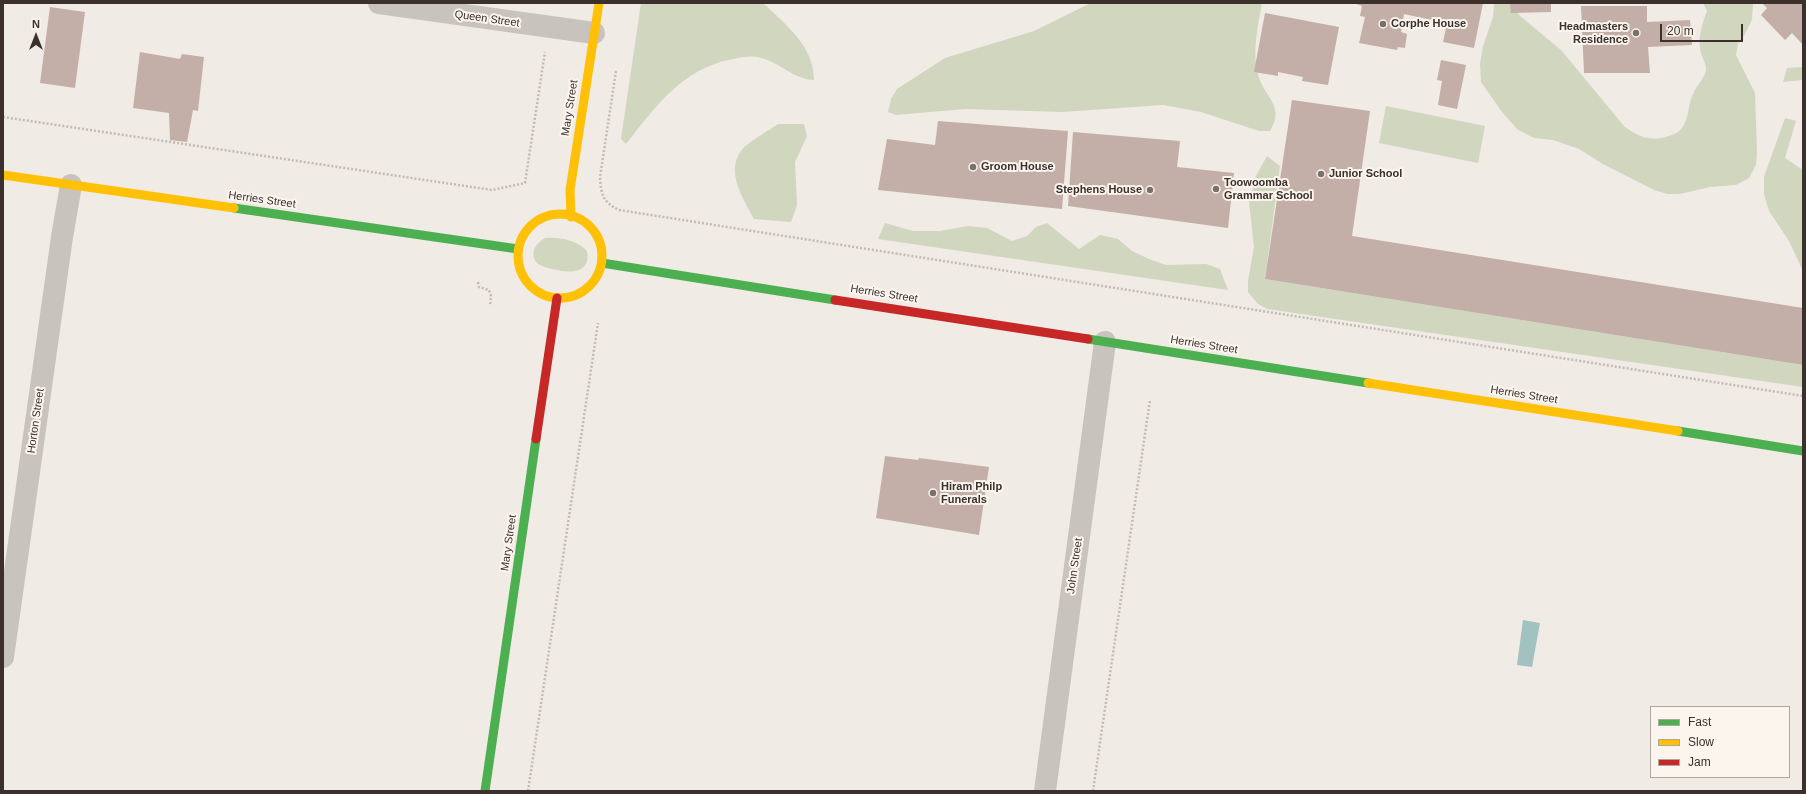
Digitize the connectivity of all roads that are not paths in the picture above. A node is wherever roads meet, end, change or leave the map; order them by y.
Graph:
1 (379, 3) edge
2 (599, 3) edge
3 (594, 33) junction
4 (3, 175) edge
5 (71, 185) junction
6 (571, 217) junction
7 (518, 249) junction
8 (602, 263) junction
9 (557, 298) junction
10 (1105, 342) junction
11 (1803, 451) edge
12 (3, 657) edge
13 (485, 791) edge
14 (1045, 791) edge

1 - 3 street, Queen Street
2 - 3 main road, Mary Street
3 - 6 main road, Mary Street
4 - 5 main road, Herries Street
5 - 7 main road, Herries Street
5 - 12 street, Horton Street
6 - 7 main road
6 - 8 main road
7 - 9 main road
8 - 9 main road
8 - 10 main road, Herries Street
9 - 13 main road, Mary Street
10 - 11 main road, Herries Street
10 - 14 street, John Street

